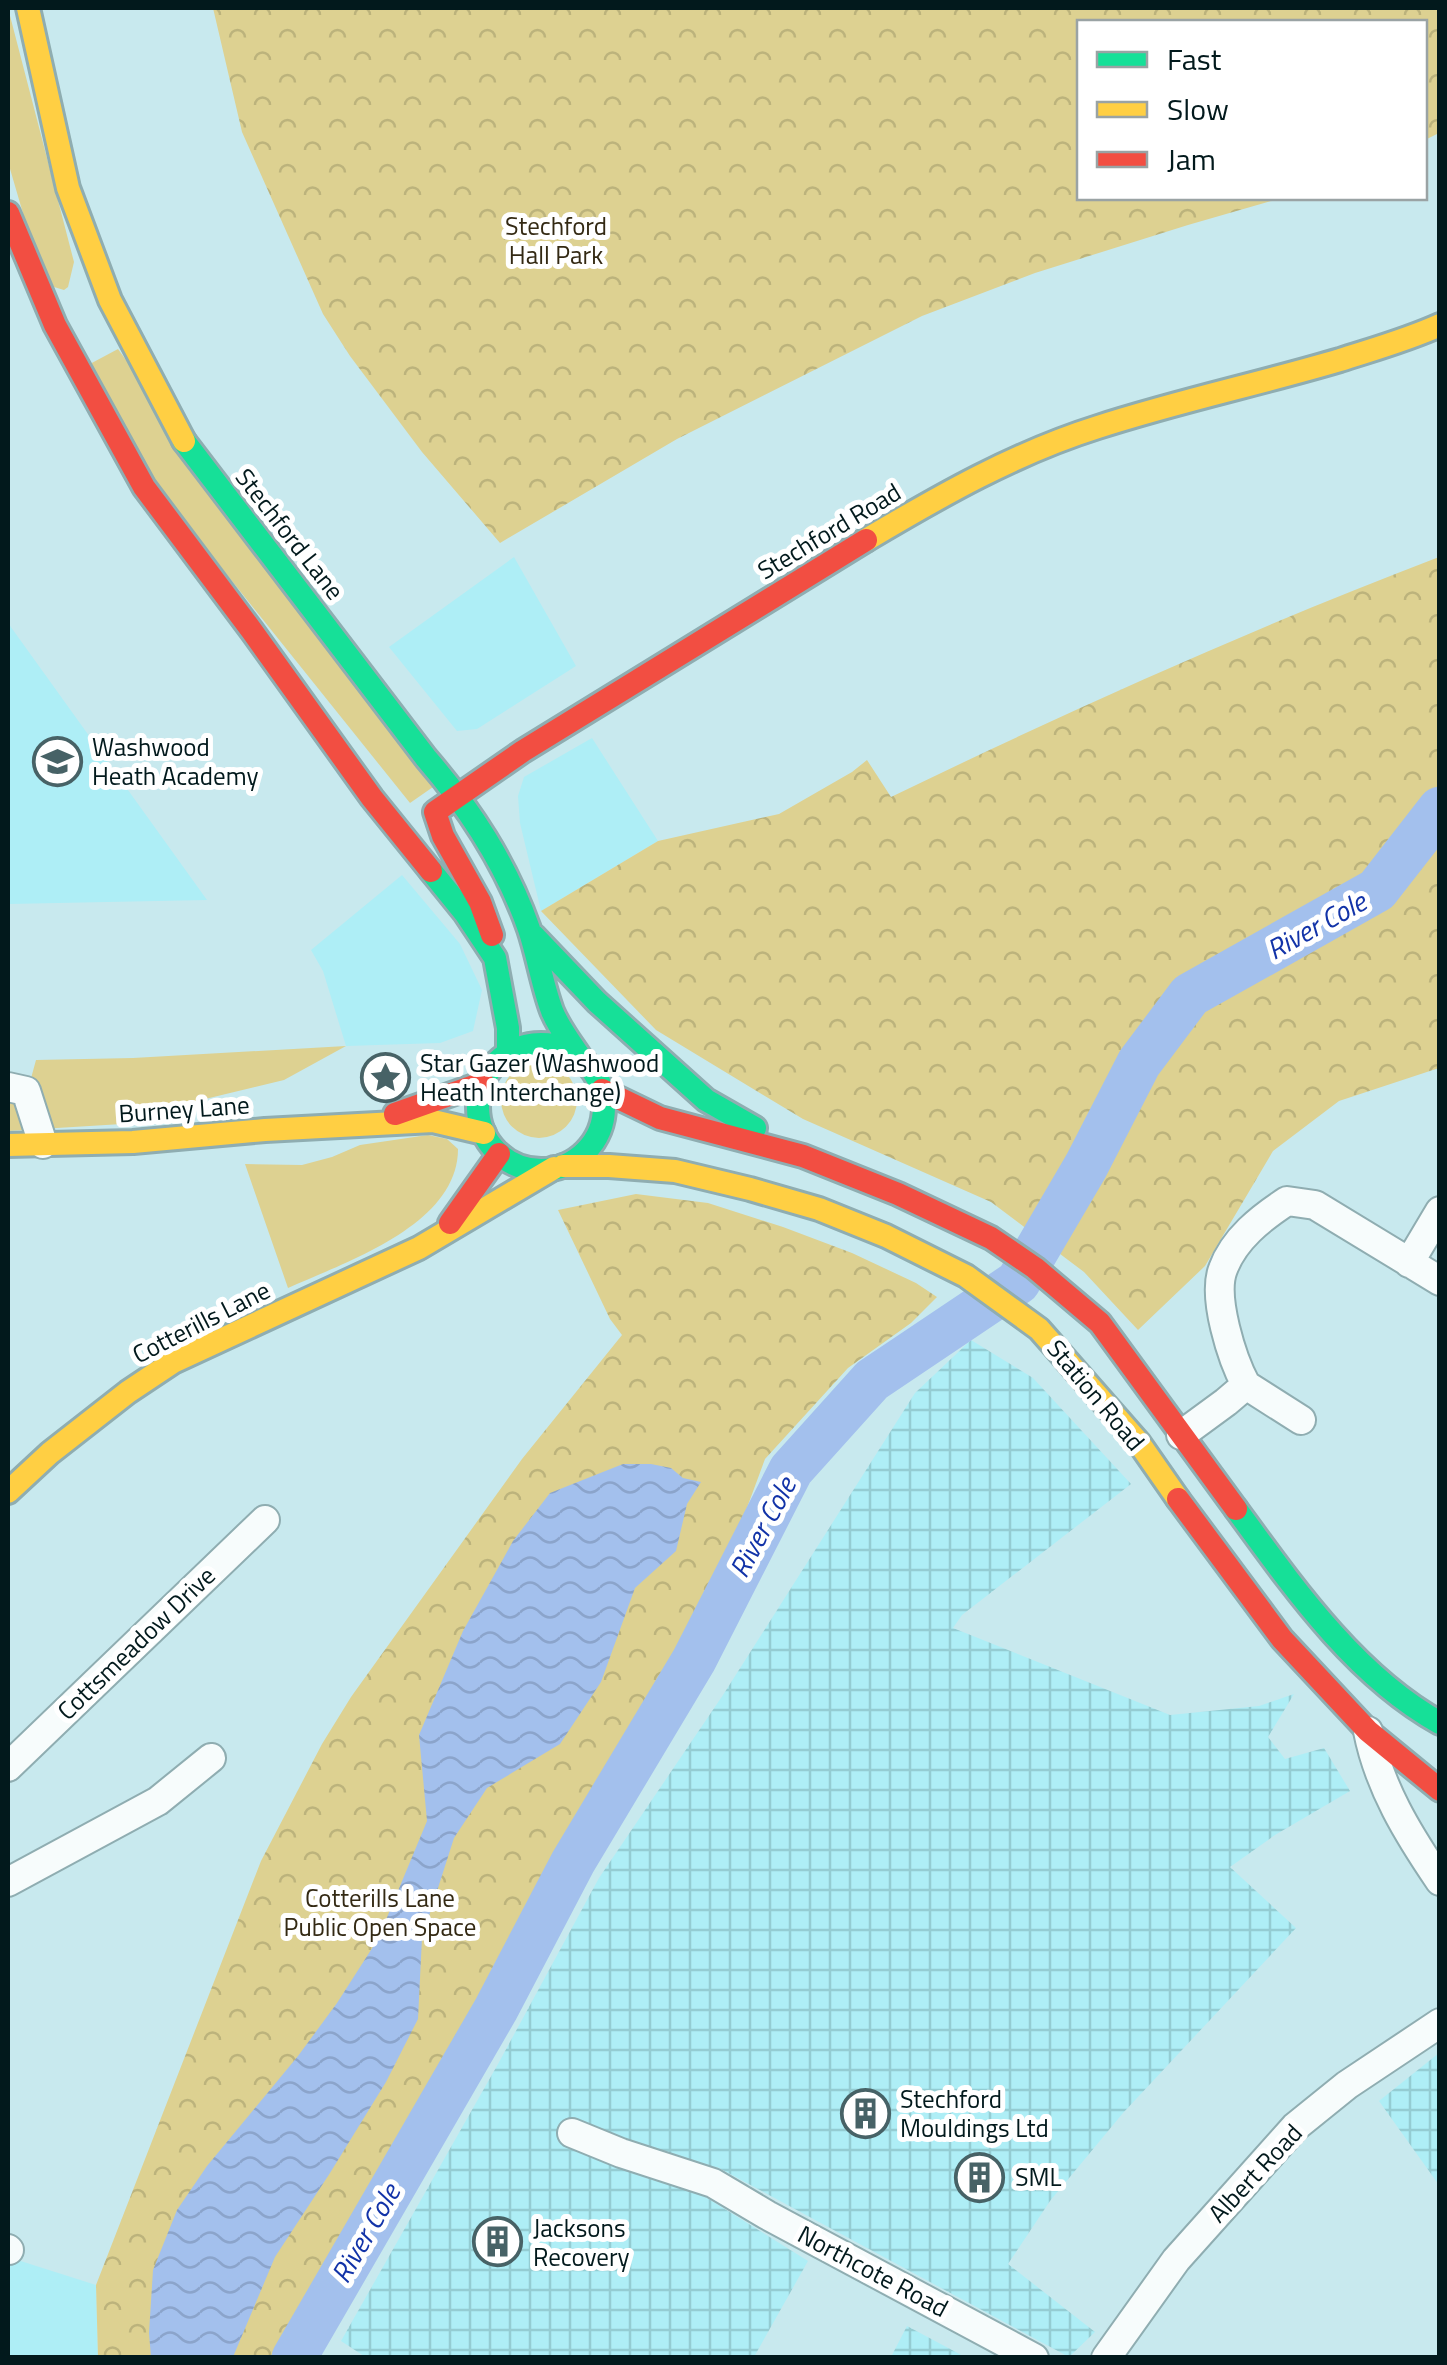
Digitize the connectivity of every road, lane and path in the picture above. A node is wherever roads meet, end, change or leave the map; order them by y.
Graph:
1 (28, 8) edge
2 (8, 213) edge
3 (82, 313) junction
4 (1440, 325) edge
5 (460, 795) junction
6 (530, 932) junction
7 (495, 958) junction
8 (508, 1053) junction
9 (580, 1057) junction
10 (483, 1083) junction
11 (8, 1087) edge
12 (602, 1090) junction
13 (365, 1125) junction
14 (484, 1134) junction
15 (43, 1144) junction
16 (8, 1145) edge
17 (500, 1154) junction
18 (803, 1156) junction
19 (558, 1167) junction
20 (1440, 1211) edge
21 (442, 1234) junction
22 (1408, 1263) junction
23 (1440, 1281) edge
24 (1246, 1384) junction
25 (1300, 1420) dead end
26 (1181, 1435) junction
27 (8, 1492) edge
28 (265, 1520) dead end
29 (1440, 1723) edge
30 (1370, 1744) junction
31 (212, 1758) dead end
32 (8, 1766) edge
33 (1440, 1790) edge
34 (1440, 1881) edge
35 (8, 1882) edge
36 (1440, 2023) edge
37 (572, 2133) dead end
38 (1034, 2358) edge
39 (1106, 2358) edge

1 - 3 main road, Stechford Lane
2 - 3 main road, Stechford Lane
3 - 5 main road, Stechford Lane
3 - 7 main road, Stechford Lane
4 - 5 main road, Stechford Road
5 - 6 main road, Stechford Lane
5 - 7 main road, Stechford Road
6 - 9 main road, Stechford Lane
6 - 18 main road
7 - 8 main road, Stechford Lane
8 - 9 main road
8 - 10 main road
9 - 12 main road
10 - 13 main road, Burney Lane
10 - 14 main road
11 - 15 street
12 - 18 main road
12 - 19 main road
13 - 14 main road, Burney Lane
13 - 15 main road, Burney Lane
14 - 17 main road
15 - 16 main road, Burney Lane
17 - 19 main road
17 - 21 main road, Cotterills Lane
18 - 26 main road, Station Road
19 - 21 main road, Cotterills Lane
19 - 30 main road, Station Road
20 - 22 street
21 - 27 main road, Cotterills Lane
22 - 23 street
22 - 24 street
24 - 25 street
24 - 26 street
26 - 29 main road, Station Road
28 - 32 street, Cottsmeadow Drive
30 - 33 main road
30 - 34 street, Station Road
31 - 35 street
36 - 39 street, Albert Road
37 - 38 street, Northcote Road

